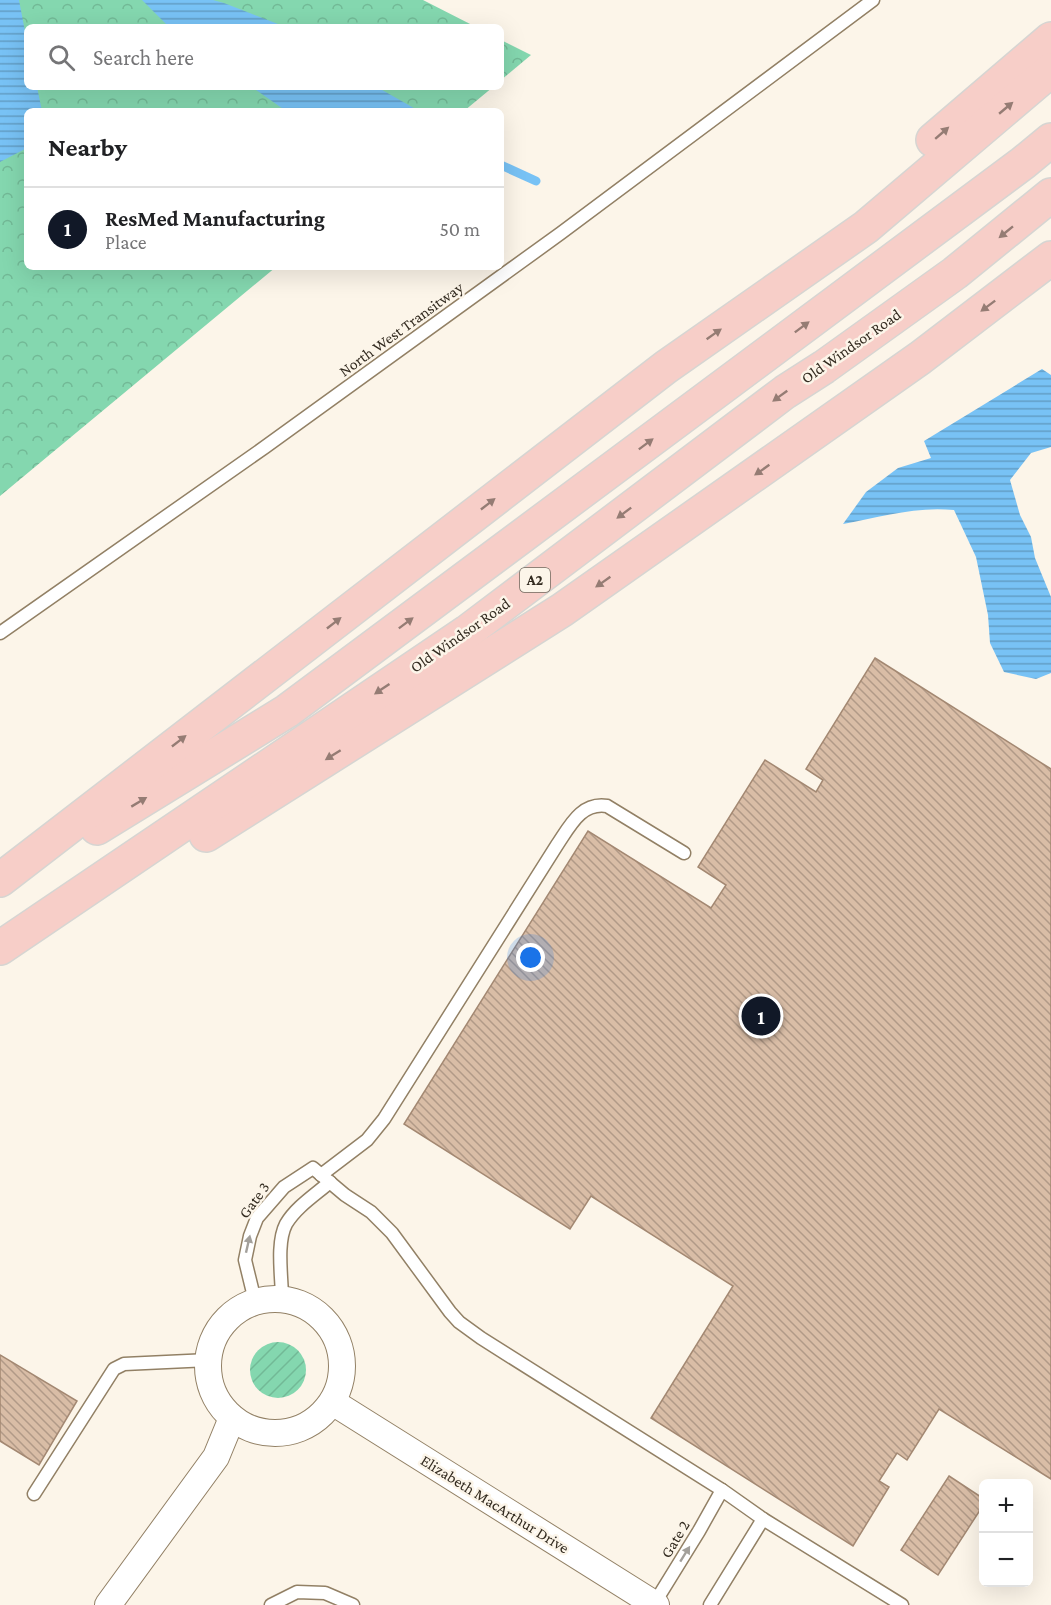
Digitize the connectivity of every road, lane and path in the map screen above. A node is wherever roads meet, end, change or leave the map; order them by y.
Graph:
1 (873, 0) edge
2 (1051, 39) edge
3 (1051, 70) edge
4 (1051, 140) edge
5 (1051, 195) edge
6 (866, 227) junction
7 (1051, 258) edge
8 (0, 633) edge
9 (684, 853) dead end
10 (0, 880) edge
11 (0, 887) edge
12 (2, 947) edge
13 (321, 1175) junction
14 (282, 1299) junction
15 (255, 1301) junction
16 (209, 1360) junction
17 (334, 1402) junction
18 (232, 1418) junction
19 (722, 1490) junction
20 (34, 1494) dead end
21 (763, 1519) junction
22 (655, 1604) edge
23 (108, 1605) edge
24 (271, 1605) edge
25 (353, 1605) edge
26 (710, 1605) edge
27 (902, 1605) edge

1 - 8 lane, North West Transitway
6 -> 2 highway
6 -> 3 highway
11 -> 4 highway, A2
5 -> 12 highway, Old Windsor Road / A2
10 -> 6 highway
7 -> 12 highway
9 - 13 lane
13 - 14 lane
15 -> 13 lane, Gate 3
13 - 19 lane
14 - 15 street
14 - 17 street
15 - 16 street
16 - 18 street
16 - 20 lane
17 - 18 street
17 - 22 street, Elizabeth MacArthur Drive
18 - 23 street
19 - 21 lane
22 -> 19 lane, Gate 2
21 - 26 lane
21 - 27 lane
24 - 25 lane

